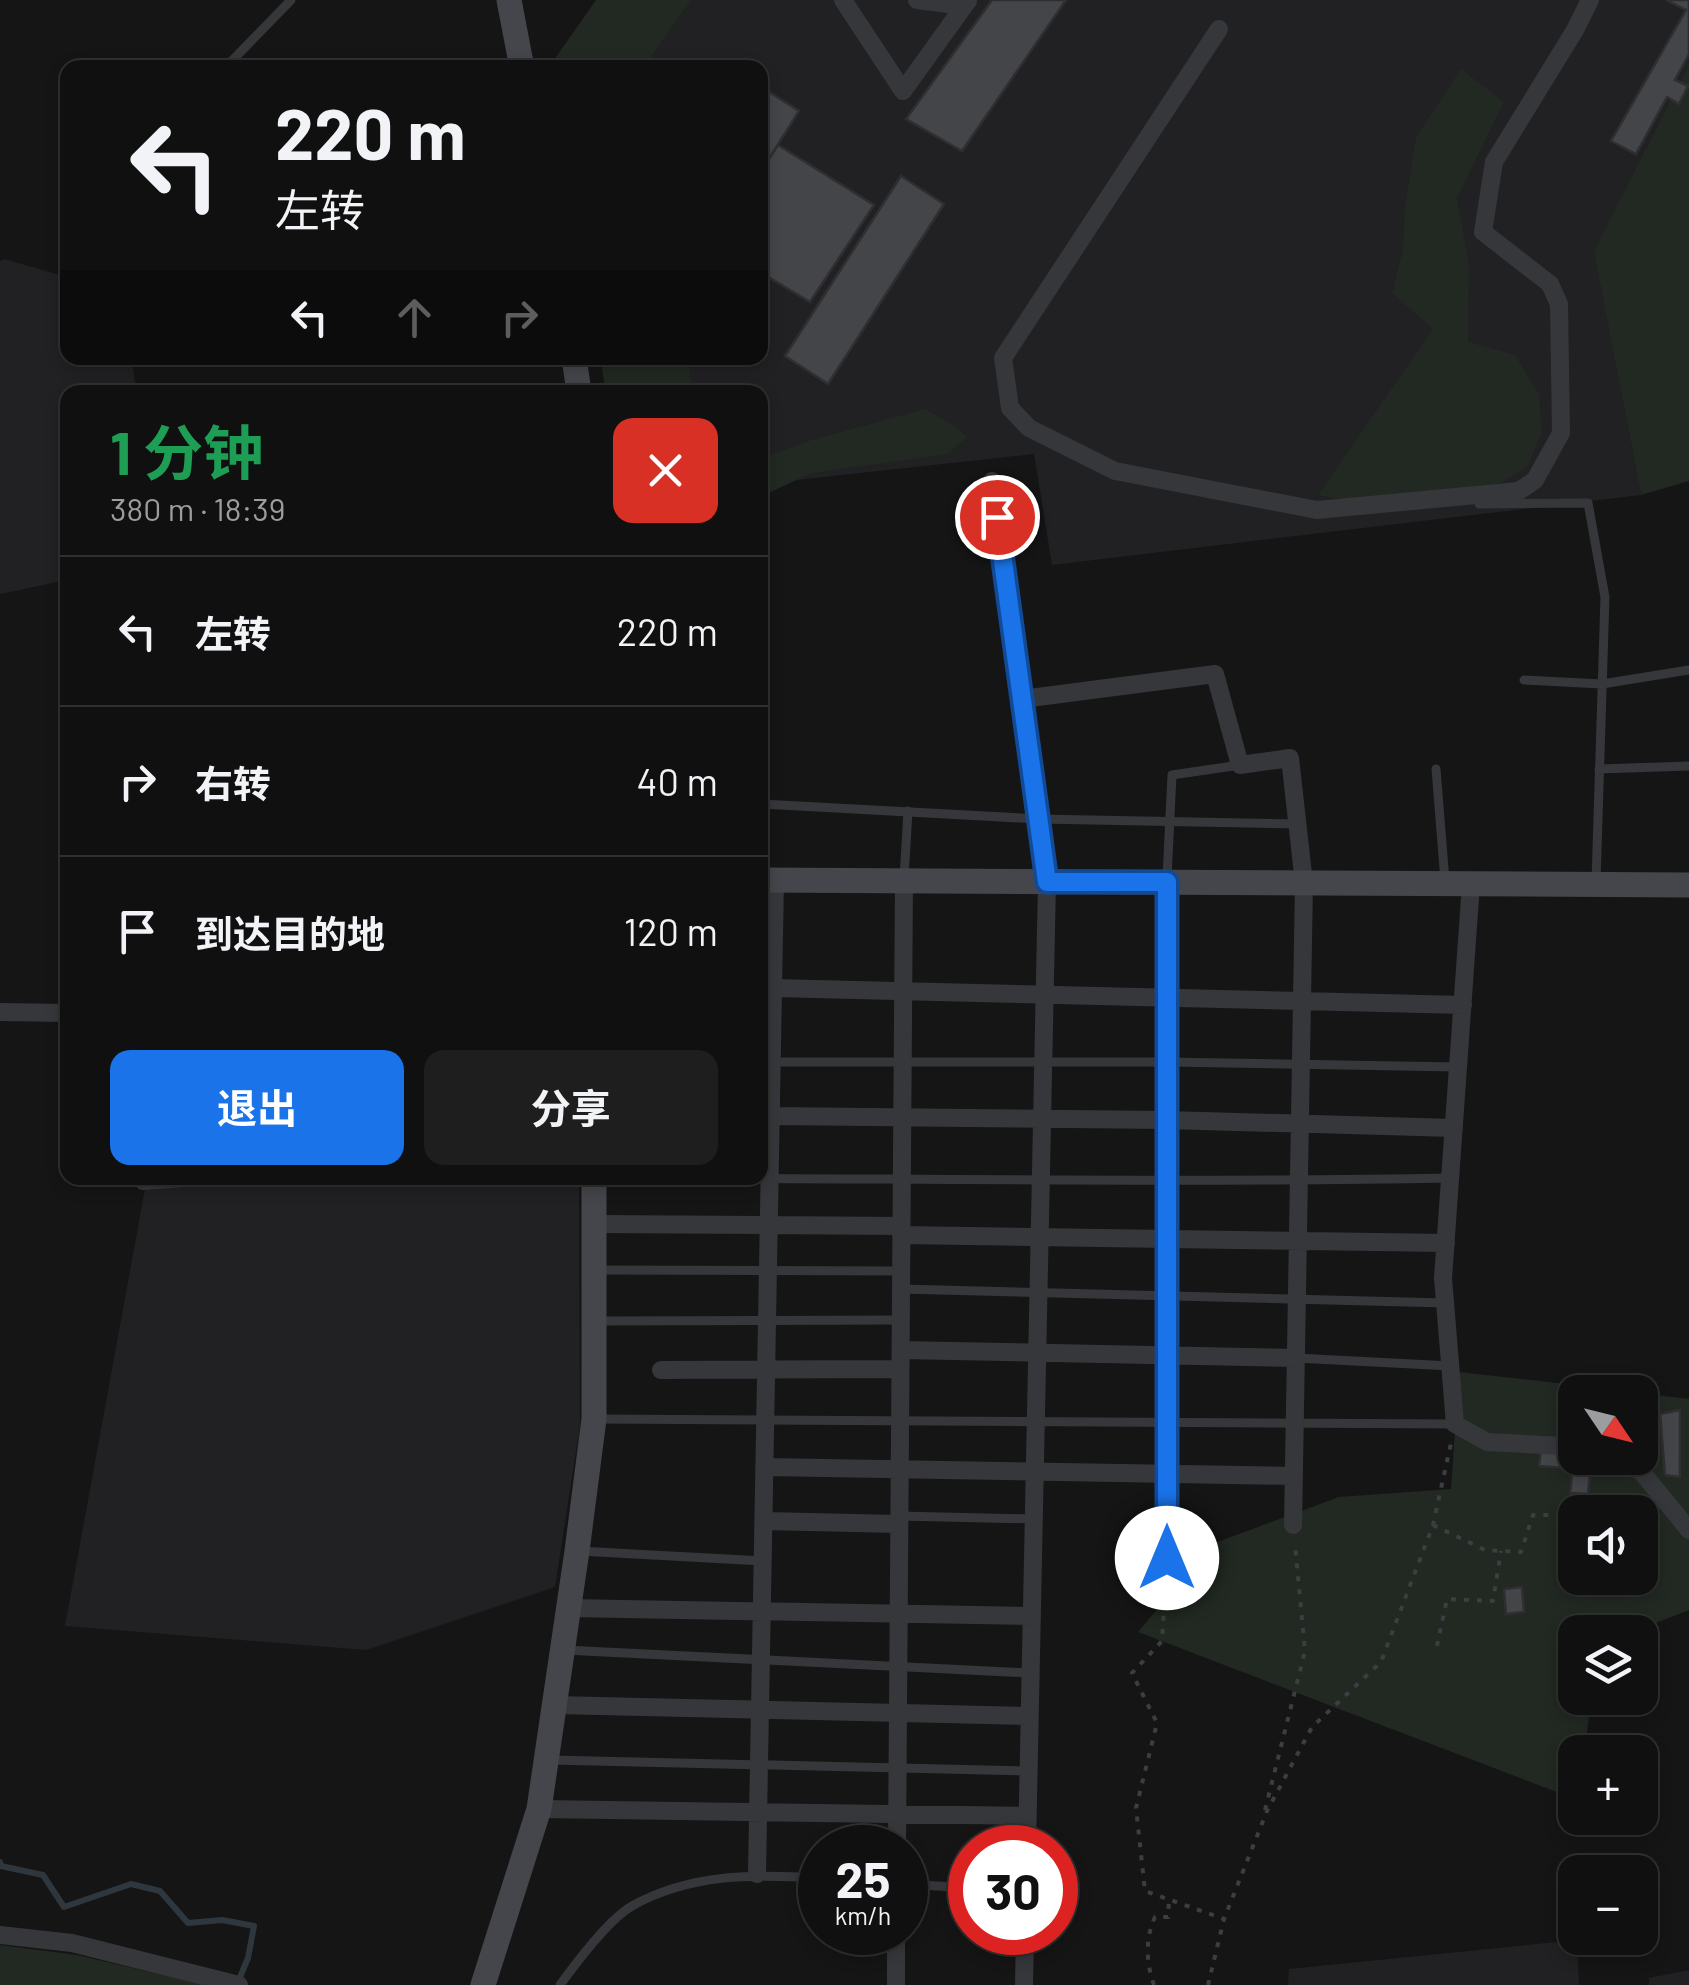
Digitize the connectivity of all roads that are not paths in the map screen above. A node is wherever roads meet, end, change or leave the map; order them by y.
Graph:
1 (291, 0) edge
2 (510, 0) edge
3 (844, 0) edge
4 (917, 0) edge
5 (1590, 0) edge
6 (966, 3) edge
7 (1219, 30) dead end
8 (233, 60) edge
9 (521, 60) edge
10 (992, 481) dead end
11 (1479, 504) dead end
12 (1689, 670) edge
13 (1524, 680) dead end
14 (1602, 684) junction
15 (1022, 699) junction
16 (1240, 765) junction
17 (1689, 766) edge
18 (1436, 769) dead end
19 (1600, 770) junction
20 (768, 804) edge
21 (908, 811) junction
22 (1038, 818) junction
23 (1170, 821) junction
24 (1298, 824) junction
25 (768, 880) edge
26 (904, 881) junction
27 (1047, 882) junction
28 (1167, 882) junction
29 (1304, 883) junction
30 (1459, 884) junction
31 (1596, 884) junction
32 (1689, 884) edge
33 (774, 988) junction
34 (903, 991) junction
35 (1045, 995) junction
36 (1167, 998) junction
37 (1302, 1001) junction
38 (1463, 1005) junction
39 (0, 1012) edge
40 (60, 1013) edge
41 (768, 1020) edge
42 (768, 1041) edge
43 (772, 1062) junction
44 (903, 1062) junction
45 (1043, 1062) junction
46 (1167, 1062) junction
47 (1301, 1064) junction
48 (1458, 1067) junction
49 (768, 1075) edge
50 (902, 1117) junction
51 (1042, 1118) junction
52 (1167, 1120) junction
53 (1300, 1124) junction
54 (768, 1125) edge
55 (1454, 1128) junction
56 (768, 1143) edge
57 (770, 1178) junction
58 (902, 1178) junction
59 (1450, 1178) junction
60 (1167, 1180) junction
61 (1299, 1180) junction
62 (1041, 1182) junction
63 (594, 1185) edge
64 (769, 1223) junction
65 (594, 1224) junction
66 (901, 1231) junction
67 (1040, 1236) junction
68 (1167, 1238) junction
69 (1298, 1240) junction
70 (1446, 1243) junction
71 (594, 1270) junction
72 (768, 1270) junction
73 (901, 1280) junction
74 (1039, 1293) junction
75 (1167, 1296) junction
76 (1297, 1300) junction
77 (1445, 1303) junction
78 (767, 1320) junction
79 (901, 1320) junction
80 (594, 1321) junction
81 (900, 1350) junction
82 (1037, 1354) junction
83 (1167, 1356) junction
84 (1296, 1358) junction
85 (1451, 1366) junction
86 (766, 1368) junction
87 (900, 1369) junction
88 (661, 1370) dead end
89 (594, 1419) junction
90 (766, 1420) junction
91 (900, 1420) junction
92 (1036, 1422) junction
93 (1167, 1422) junction
94 (1295, 1423) junction
95 (1456, 1424) junction
96 (1558, 1446) edge
97 (764, 1467) junction
98 (900, 1469) junction
99 (1035, 1472) junction
100 (1167, 1474) junction
101 (1644, 1475) edge
102 (1294, 1476) junction
103 (1034, 1519) junction
104 (899, 1520) junction
105 (764, 1521) junction
106 (1293, 1525) road end
107 (1689, 1530) edge
108 (576, 1550) junction
109 (1167, 1558) road end
110 (763, 1561) junction
111 (568, 1608) junction
112 (762, 1611) junction
113 (898, 1614) junction
114 (1032, 1616) junction
115 (562, 1650) junction
116 (761, 1660) junction
117 (898, 1667) junction
118 (1030, 1674) junction
119 (554, 1705) junction
120 (760, 1710) junction
121 (898, 1713) junction
122 (1029, 1716) junction
123 (546, 1760) junction
124 (759, 1763) junction
125 (897, 1766) junction
126 (1028, 1771) junction
127 (539, 1809) junction
128 (758, 1813) junction
129 (897, 1816) junction
130 (1028, 1816) junction
131 (897, 1825) edge
132 (1028, 1825) edge
133 (757, 1874) junction
134 (798, 1877) edge
135 (0, 1935) edge
136 (896, 1955) edge
137 (1025, 1955) edge
138 (239, 1985) edge
139 (482, 1985) edge
140 (560, 1985) edge
141 (896, 1985) edge
142 (1024, 1985) edge

1 - 8 lane
2 - 9 street
3 - 6 street
4 - 6 street
5 - 7 street
10 - 15 street
11 - 14 lane
12 - 14 lane
13 - 14 lane
14 - 19 lane
15 - 16 street
15 - 22 street
16 - 23 lane
16 - 24 street
17 - 19 lane
18 - 30 lane
19 - 31 lane
20 - 21 lane
21 - 22 lane
21 - 26 lane
22 - 23 lane
22 - 27 street
23 - 24 lane
23 - 28 lane
24 - 29 street
25 - 26 street
25 - 33 street
26 - 27 street
26 - 34 street
27 - 28 street
27 - 35 street
28 - 29 street
28 - 36 street
29 - 30 street
29 - 37 street
30 - 31 street
30 - 38 street
31 - 32 street
33 - 34 street
33 - 41 street
34 - 35 street
34 - 44 street
35 - 36 street
35 - 45 street
36 - 37 street
36 - 46 street
37 - 38 street
37 - 47 street
38 - 48 street
39 - 40 street
42 - 43 street
43 - 44 lane
43 - 49 street
44 - 45 lane
44 - 50 street
45 - 46 lane
45 - 51 street
46 - 47 lane
46 - 52 street
47 - 48 lane
47 - 53 street
48 - 55 street
50 - 51 street
50 - 54 street
50 - 58 street
51 - 52 street
51 - 62 street
52 - 53 street
52 - 60 street
53 - 55 street
53 - 61 street
55 - 59 street
56 - 57 street
57 - 58 lane
57 - 64 street
58 - 62 lane
58 - 66 street
59 - 61 lane
59 - 70 street
60 - 61 lane
60 - 62 lane
60 - 68 street
61 - 69 street
62 - 67 street
63 - 65 street
64 - 65 street
64 - 66 street
64 - 72 street
65 - 71 street
66 - 67 street
66 - 73 street
67 - 68 street
67 - 74 street
68 - 69 street
68 - 75 street
69 - 70 street
69 - 76 street
70 - 77 street
71 - 72 lane
71 - 80 street
72 - 73 lane
72 - 78 street
73 - 74 lane
73 - 79 street
74 - 75 lane
74 - 82 street
75 - 76 lane
75 - 83 street
76 - 77 lane
76 - 84 street
77 - 85 street
78 - 79 lane
78 - 80 lane
78 - 86 street
79 - 81 street
80 - 89 street
81 - 82 street
81 - 87 street
82 - 83 street
82 - 92 street
83 - 84 street
83 - 93 street
84 - 85 lane
84 - 94 street
85 - 95 street
86 - 87 street
86 - 88 street
86 - 90 street
87 - 91 street
89 - 90 lane
89 - 108 street
90 - 91 lane
90 - 97 street
91 - 92 lane
91 - 98 street
92 - 93 lane
92 - 99 street
93 - 94 lane
93 - 100 street
94 - 95 lane
94 - 102 street
95 - 96 street
97 - 98 street
97 - 105 street
98 - 99 street
98 - 104 street
99 - 100 street
99 - 103 street
100 - 102 street
100 - 109 street
101 - 107 street
102 - 106 street
103 - 104 lane
103 - 114 street
104 - 105 street
104 - 113 street
105 - 110 street
108 - 110 lane
108 - 111 street
110 - 112 street
111 - 112 street
111 - 115 street
112 - 113 street
112 - 116 street
113 - 114 street
113 - 117 street
114 - 118 street
115 - 116 lane
115 - 119 street
116 - 117 lane
116 - 120 street
117 - 118 lane
117 - 121 street
118 - 122 street
119 - 120 street
119 - 123 street
120 - 121 street
120 - 124 street
121 - 122 street
121 - 125 street
122 - 126 street
123 - 124 lane
123 - 127 street
124 - 125 lane
124 - 128 street
125 - 126 lane
125 - 129 street
126 - 130 street
127 - 128 street
127 - 139 street
128 - 129 street
128 - 133 street
129 - 130 street
129 - 131 street
130 - 132 street
133 - 134 lane
133 - 140 lane
135 - 138 street
136 - 141 street
137 - 142 street

